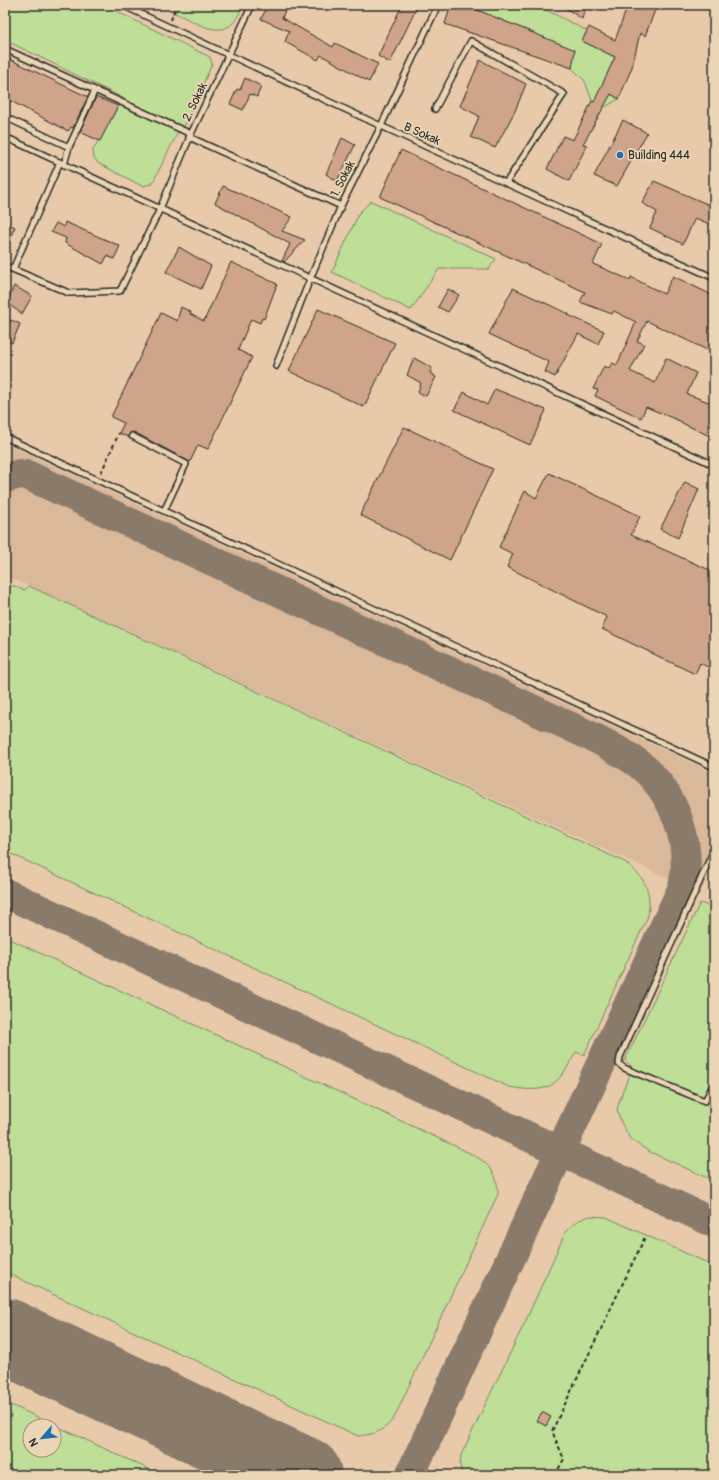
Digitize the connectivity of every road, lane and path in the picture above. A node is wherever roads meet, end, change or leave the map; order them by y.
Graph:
1 (122, 5) edge
2 (176, 5) edge
3 (252, 5) edge
4 (438, 5) edge
5 (169, 27) junction
6 (5, 49) edge
7 (229, 55) junction
8 (95, 90) junction
9 (435, 109) dead end
10 (5, 117) edge
11 (381, 126) junction
12 (190, 135) junction
13 (5, 137) edge
14 (69, 147) junction
15 (62, 164) junction
16 (506, 183) junction
17 (341, 206) junction
18 (160, 210) junction
19 (5, 266) edge
20 (13, 269) junction
21 (714, 278) edge
22 (310, 279) junction
23 (276, 366) dead end
24 (119, 433) dead end
25 (5, 436) edge
26 (132, 436) dead end
27 (714, 465) edge
28 (98, 480) junction
29 (164, 511) junction
30 (714, 767) edge
31 (714, 850) edge
32 (714, 1083) edge
33 (646, 1235) dead end
34 (555, 1475) edge

1 - 5 lane, B Sokak
2 - 5 path
3 - 7 lane, 2. Sokak
4 - 11 lane, 1. Sokak
5 - 7 lane, B Sokak
6 - 8 lane
7 - 11 lane, B Sokak
7 - 12 lane, 2. Sokak
8 - 12 lane
8 - 14 lane
9 - 16 lane
10 - 14 lane
11 - 16 lane, B Sokak
11 - 17 lane, 1. Sokak
12 - 17 lane
12 - 18 lane, 2. Sokak
13 - 15 lane
14 - 15 lane
15 - 18 lane
15 - 20 lane
16 - 21 lane, B Sokak
17 - 22 lane, 1. Sokak
18 - 20 lane, 2. Sokak
18 - 22 lane
19 - 20 lane
22 - 23 lane, 1. Sokak
22 - 27 lane
24 - 28 path
25 - 28 lane
26 - 29 lane
28 - 29 lane
29 - 30 lane
31 - 32 lane
33 - 34 path

